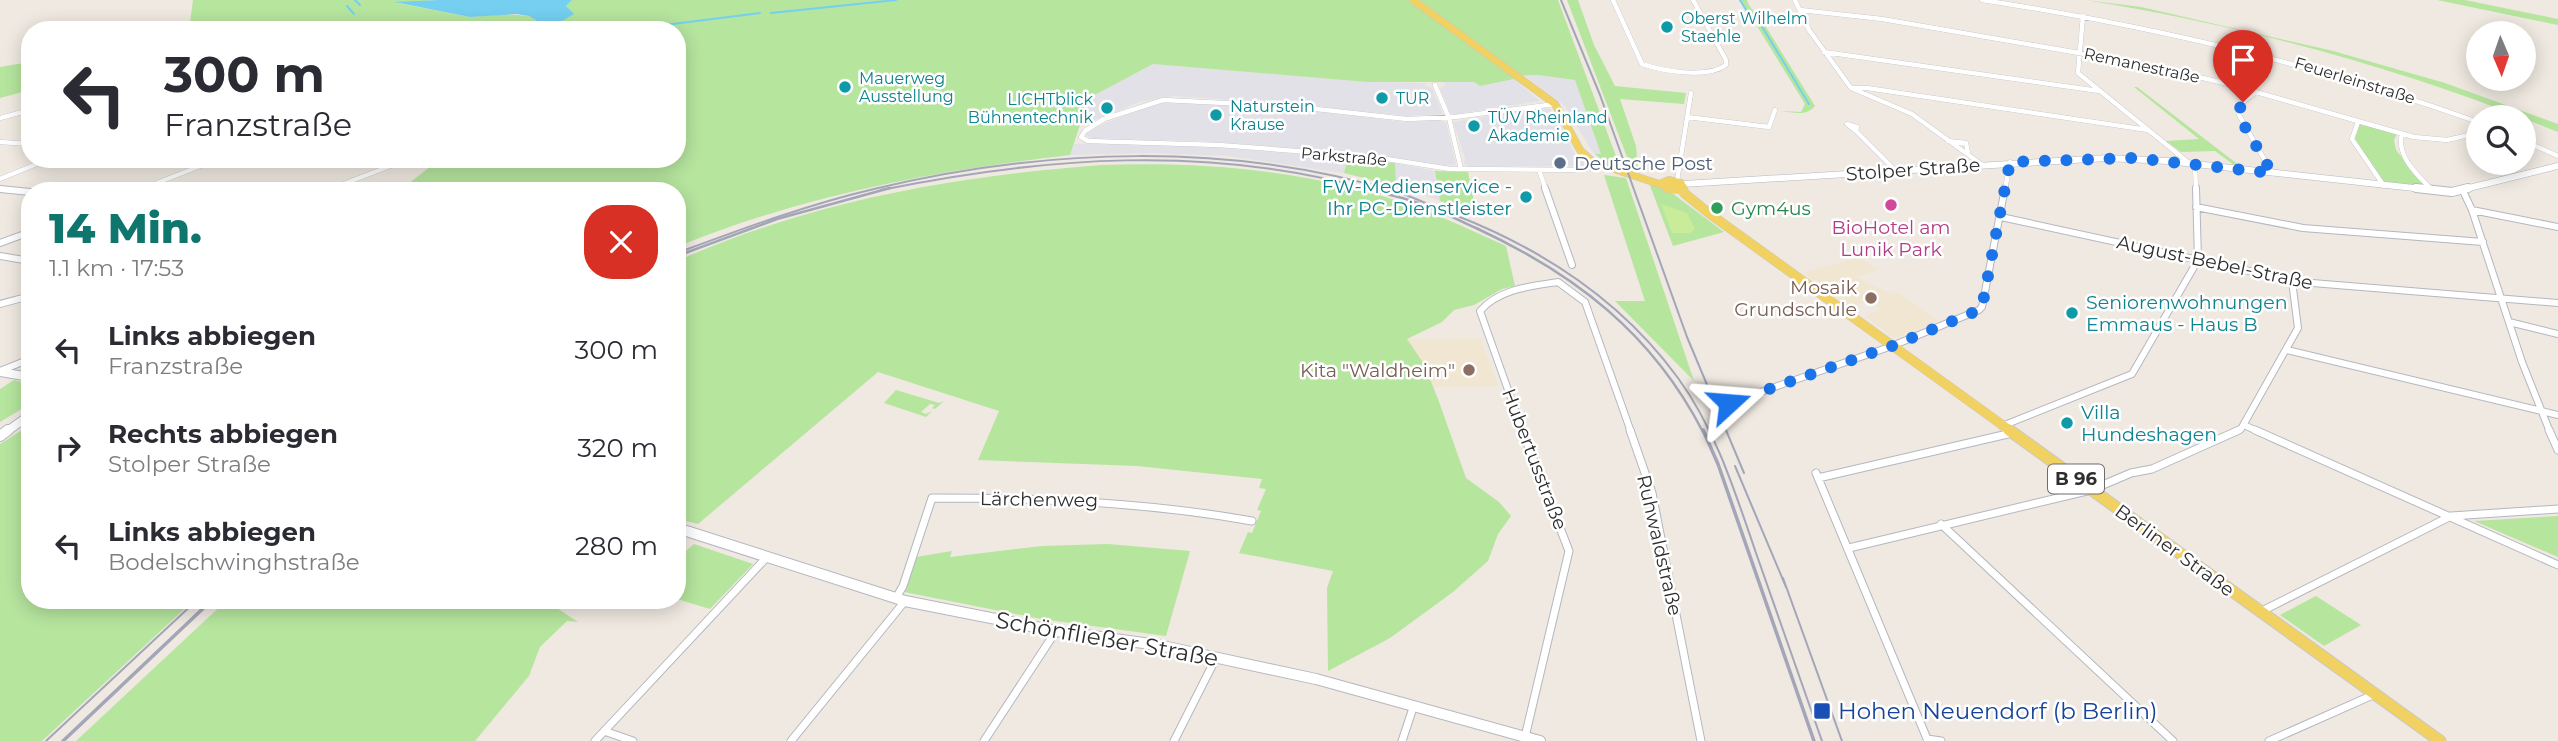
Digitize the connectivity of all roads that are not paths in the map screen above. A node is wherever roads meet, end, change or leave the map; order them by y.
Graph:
1 (1413, 0) edge
2 (1613, 0) edge
3 (1693, 0) edge
4 (1795, 0) edge
5 (1982, 0) edge
6 (1800, 10) junction
7 (2083, 16) junction
8 (1824, 52) junction
9 (2080, 52) junction
10 (1435, 85) dead end
11 (1851, 88) junction
12 (2099, 91) junction
13 (2256, 92) junction
14 (1691, 93) dead end
15 (1555, 104) junction
16 (1775, 110) dead end
17 (21, 112) edge
18 (1687, 117) junction
19 (2466, 117) edge
20 (0, 118) edge
21 (1449, 118) junction
22 (2358, 122) junction
23 (2148, 130) junction
24 (1856, 131) dead end
25 (2402, 134) junction
26 (2466, 136) edge
27 (0, 142) edge
28 (21, 143) edge
29 (2536, 146) edge
30 (2558, 156) edge
31 (2010, 162) junction
32 (1981, 164) junction
33 (2192, 164) junction
34 (1600, 165) junction
35 (2558, 166) edge
36 (27, 168) edge
37 (195, 168) edge
38 (385, 168) edge
39 (1461, 169) junction
40 (1539, 170) junction
41 (1895, 170) junction
42 (2272, 173) junction
43 (0, 179) edge
44 (159, 182) edge
45 (348, 182) edge
46 (1664, 182) junction
47 (1680, 185) junction
48 (2384, 186) junction
49 (0, 190) edge
50 (1671, 190) junction
51 (21, 191) edge
52 (2433, 191) junction
53 (2463, 191) junction
54 (2196, 207) junction
55 (2472, 210) junction
56 (1706, 211) junction
57 (2001, 217) junction
58 (2558, 227) edge
59 (21, 235) edge
60 (2483, 242) junction
61 (0, 243) edge
62 (0, 256) edge
63 (21, 260) edge
64 (2198, 260) junction
65 (1572, 265) dead end
66 (2292, 281) junction
67 (1562, 283) joint
68 (21, 298) edge
69 (2501, 299) junction
70 (2558, 303) edge
71 (0, 304) edge
72 (2509, 322) junction
73 (2558, 334) edge
74 (1892, 346) junction
75 (2287, 349) junction
76 (21, 363) edge
77 (0, 371) edge
78 (21, 375) edge
79 (1729, 403) dead end
80 (2539, 411) junction
81 (2558, 415) edge
82 (21, 421) edge
83 (2244, 425) junction
84 (2002, 426) junction
85 (2012, 433) junction
86 (0, 436) edge
87 (2558, 450) edge
88 (2091, 490) junction
89 (2558, 509) edge
90 (2451, 516) junction
91 (1252, 521) dead end
92 (1941, 524) junction
93 (686, 531) edge
94 (1849, 548) junction
95 (767, 557) junction
96 (2558, 565) edge
97 (900, 599) junction
98 (2260, 612) junction
99 (1056, 631) junction
100 (1216, 658) junction
101 (2375, 694) junction
102 (1414, 705) junction
103 (604, 731) junction
104 (1525, 737) junction
105 (1927, 740) edge
106 (595, 741) edge
107 (633, 741) edge
108 (791, 741) edge
109 (984, 741) edge
110 (1174, 741) edge
111 (1402, 741) edge
112 (1540, 741) edge
113 (1701, 741) edge
114 (1941, 741) edge
115 (2174, 741) edge
116 (2269, 741) edge
117 (2440, 741) edge

1 - 15 main road, B 96
2 - 3 street
4 - 6 street
5 - 7 street, Feuerleinstraße
6 - 8 street
6 - 9 street, Remanestraße
7 - 9 street
7 - 19 street, Feuerleinstraße
8 - 11 street
8 - 12 street
9 - 12 street
9 - 13 street, Remanestraße
10 - 21 street
11 - 23 street
11 - 32 street
12 - 23 street
13 - 22 street, Remanestraße
13 - 42 street
14 - 18 street
15 - 21 street
15 - 34 main road, B 96
16 - 18 street
17 - 20 street
18 - 47 street
21 - 39 street
21 - 39 street, Parkstraße
22 - 25 street, Remanestraße
22 - 48 street
23 - 33 street
24 - 41 street
25 - 26 street, Remanestraße
25 - 52 street
27 - 28 street
29 - 30 street
31 - 32 main road, Stolper Straße
31 - 33 main road, Stolper Straße
31 - 57 street
32 - 41 main road, Stolper Straße
33 - 42 main road, Stolper Straße
33 - 54 street
34 - 40 street, Parkstraße
34 - 46 main road, B 96
35 - 53 main road, Stolper Straße
36 - 43 street
37 - 44 street
38 - 45 street
39 - 40 street, Parkstraße
40 - 65 street
41 - 47 main road, Stolper Straße
42 - 48 main road, Stolper Straße
46 - 47 main road, B 96
46 - 50 main road, B 96
47 - 50 main road
47 - 56 main road, Berliner Straße / B 96
48 - 52 main road, Stolper Straße
49 - 51 street
50 - 56 main road, Berliner Straße / B 96
52 - 53 main road, Stolper Straße
53 - 55 street
54 - 60 street
54 - 64 street
55 - 58 street
55 - 60 street
56 - 74 main road, Berliner Straße / B 96
57 - 64 street, August-Bebel-Straße
57 - 74 street
59 - 61 street
60 - 69 street
62 - 63 street
64 - 66 street, August-Bebel-Straße
64 - 84 street
66 - 69 street, August-Bebel-Straße
66 - 75 street
67 - 104 street, Hubertusstraße
67 - 113 street, Ruhwaldstraße
68 - 71 street
69 - 70 street, August-Bebel-Straße
69 - 72 street
72 - 73 street
72 - 80 street
74 - 79 street
74 - 84 main road, Berliner Straße / B 96
75 - 80 street
75 - 83 street
76 - 77 street
77 - 78 main road
80 - 81 street
80 - 87 street
82 - 86 main road
83 - 88 street
83 - 90 street
84 - 85 main road, Berliner Straße / B 96
85 - 88 main road, Berliner Straße / B 96
85 - 94 street
88 - 92 street
88 - 98 main road, Berliner Straße / B 96
89 - 90 street
90 - 96 street
90 - 98 street
91 - 97 street, Lärchenweg
92 - 94 street
92 - 115 street
93 - 95 main road, Schönfließer Straße
94 - 105 street
95 - 97 main road, Schönfließer Straße
95 - 103 street
97 - 99 main road, Schönfließer Straße
97 - 108 street
98 - 101 main road, Berliner Straße / B 96
99 - 100 main road, Schönfließer Straße
99 - 109 street
100 - 102 main road, Schönfließer Straße
100 - 110 street
101 - 116 street
101 - 117 main road, Berliner Straße / B 96
102 - 104 main road, Schönfließer Straße
102 - 111 street
103 - 106 street
103 - 107 street
104 - 112 main road, Schönfließer Straße
105 - 114 street

